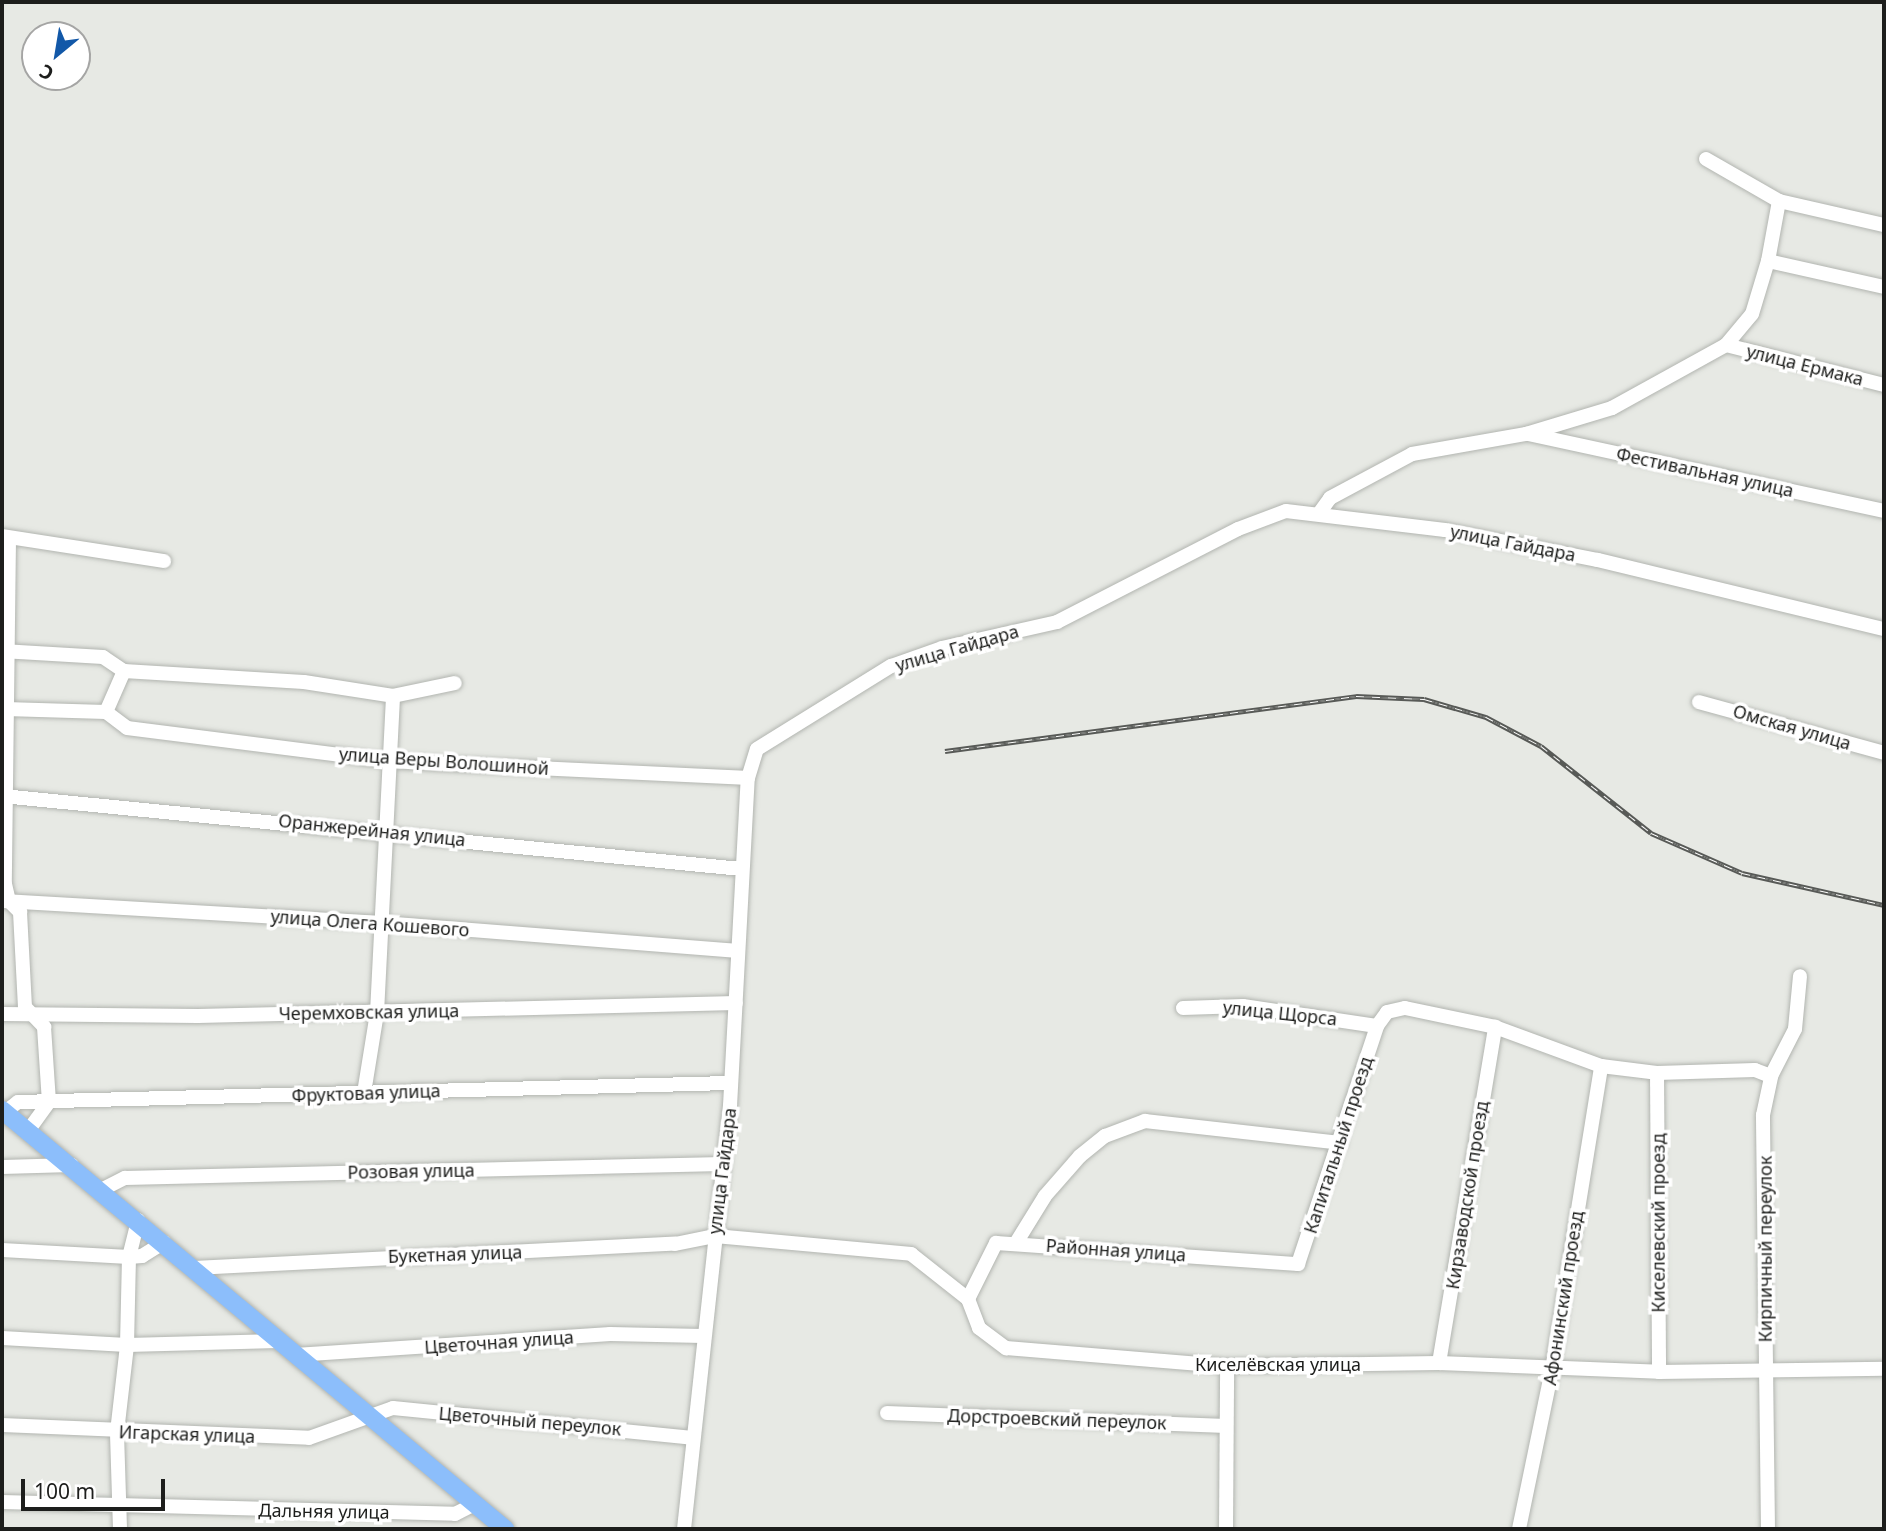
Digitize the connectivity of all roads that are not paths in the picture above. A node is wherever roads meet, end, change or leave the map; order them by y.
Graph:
1 (1706, 159) dead end
2 (1779, 201) junction
3 (1884, 225) edge
4 (1768, 261) junction
5 (1884, 287) edge
6 (1726, 345) junction
7 (1884, 385) edge
8 (1526, 434) junction
9 (1884, 511) edge
10 (1320, 512) junction
11 (5, 538) edge
12 (2, 560) edge
13 (164, 561) dead end
14 (7, 576) junction
15 (1884, 629) edge
16 (4, 651) edge
17 (124, 671) junction
18 (455, 683) dead end
19 (393, 696) junction
20 (1699, 702) dead end
21 (5, 709) junction
22 (106, 712) junction
23 (1884, 753) edge
24 (389, 761) junction
25 (748, 778) junction
26 (3, 796) edge
27 (384, 830) junction
28 (741, 869) junction
29 (5, 901) edge
30 (383, 923) junction
31 (738, 951) junction
32 (1800, 976) dead end
33 (736, 1003) junction
34 (1183, 1009) dead end
35 (377, 1013) junction
36 (2, 1014) edge
37 (31, 1015) junction
38 (1377, 1026) junction
39 (1495, 1027) junction
40 (1601, 1066) junction
41 (1657, 1073) junction
42 (1771, 1076) junction
43 (731, 1083) junction
44 (365, 1093) junction
45 (49, 1102) junction
46 (3, 1111) edge
47 (28, 1131) junction
48 (1340, 1143) junction
49 (723, 1164) junction
50 (72, 1165) junction
51 (2, 1167) edge
52 (102, 1190) junction
53 (138, 1220) junction
54 (715, 1236) junction
55 (164, 1242) junction
56 (1016, 1243) junction
57 (2, 1250) edge
58 (129, 1257) junction
59 (1298, 1264) joint
60 (194, 1268) junction
61 (968, 1299) junction
62 (703, 1335) junction
63 (2, 1338) edge
64 (278, 1341) junction
65 (127, 1345) junction
66 (295, 1355) junction
67 (1439, 1363) junction
68 (1227, 1366) junction
69 (1884, 1369) edge
70 (1552, 1370) junction
71 (1766, 1370) junction
72 (1659, 1372) junction
73 (887, 1413) dead end
74 (368, 1416) junction
75 (2, 1425) edge
76 (1226, 1426) junction
77 (117, 1432) junction
78 (693, 1438) junction
79 (2, 1502) edge
80 (475, 1504) junction
81 (119, 1506) junction
82 (120, 1529) edge
83 (505, 1529) edge
84 (684, 1529) edge
85 (1226, 1529) edge
86 (1518, 1529) edge
87 (1768, 1529) edge

1 - 2 street
2 - 3 street
2 - 4 street
4 - 5 street
4 - 6 street
6 - 7 street, улица Ермака
6 - 8 street
8 - 9 street, Фестивальная улица
8 - 10 street
10 - 15 street, улица Гайдара
10 - 25 street, улица Гайдара
11 - 13 street
11 - 14 street
12 - 14 street
14 - 16 street
16 - 17 street
16 - 21 street
17 - 19 street
17 - 22 street
18 - 19 street
19 - 24 street
20 - 23 street, Омская улица
21 - 22 street
21 - 26 street
22 - 24 street, улица Веры Волошиной
24 - 25 street, улица Веры Волошиной
24 - 27 street
25 - 28 street, улица Гайдара
26 - 27 street, Оранжерейная улица
26 - 29 street
27 - 28 street, Оранжерейная улица
27 - 30 street
28 - 31 street, улица Гайдара
29 - 30 street, улица Олега Кошевого
29 - 37 street
30 - 31 street, улица Олега Кошевого
30 - 35 street
31 - 33 street, улица Гайдара
32 - 42 street, Кирпичный переулок
33 - 35 street, Черемховская улица
33 - 43 street, улица Гайдара
34 - 38 street, улица Щорса
35 - 37 street, Черемховская улица
35 - 44 street
36 - 37 street, Черемховская улица
37 - 45 street
38 - 39 street
38 - 48 street, Капитальный проезд
39 - 40 street
39 - 67 street, Кирзаводской проезд
40 - 41 street
40 - 70 street, Афонинский проезд
41 - 42 street
41 - 72 street, Киселевский проезд
42 - 71 street, Кирпичный переулок
43 - 44 street, Фруктовая улица
43 - 49 street, улица Гайдара
44 - 45 street, Фруктовая улица
45 - 46 street, Фруктовая улица
45 - 47 street
46 - 47 main road
47 - 50 main road
48 - 56 street
48 - 59 street, Капитальный проезд
49 - 52 street, Розовая улица
49 - 54 street, улица Гайдара
50 - 51 street
50 - 52 main road
52 - 53 main road
53 - 55 main road
53 - 58 street
54 - 60 street, Букетная улица
54 - 61 street, Киселёвская улица
54 - 62 street, улица Гайдара
55 - 58 street
55 - 60 main road
56 - 59 street, Районная улица
56 - 61 street
57 - 58 street
58 - 65 street
60 - 64 main road
61 - 68 street, Киселёвская улица
62 - 66 street, Цветочная улица
62 - 78 street, улица Гайдара
63 - 65 street
64 - 65 street
64 - 66 main road
65 - 77 street
66 - 74 main road
67 - 68 street, Киселёвская улица
67 - 70 street, Киселёвская улица
68 - 76 street
69 - 71 street, Киселёвская улица
70 - 72 street, Киселёвская улица
70 - 86 street, Афонинский проезд
71 - 72 street, Киселёвская улица
71 - 87 street, Кирпичный переулок
73 - 76 street, Дорстроевский переулок
74 - 77 street, Игарская улица
74 - 78 street, Цветочный переулок
74 - 80 main road
75 - 77 street, Игарская улица
76 - 85 street
77 - 81 street
78 - 84 street, улица Гайдара
79 - 81 street, Дальняя улица
80 - 81 street, Дальняя улица
80 - 83 main road
81 - 82 street

